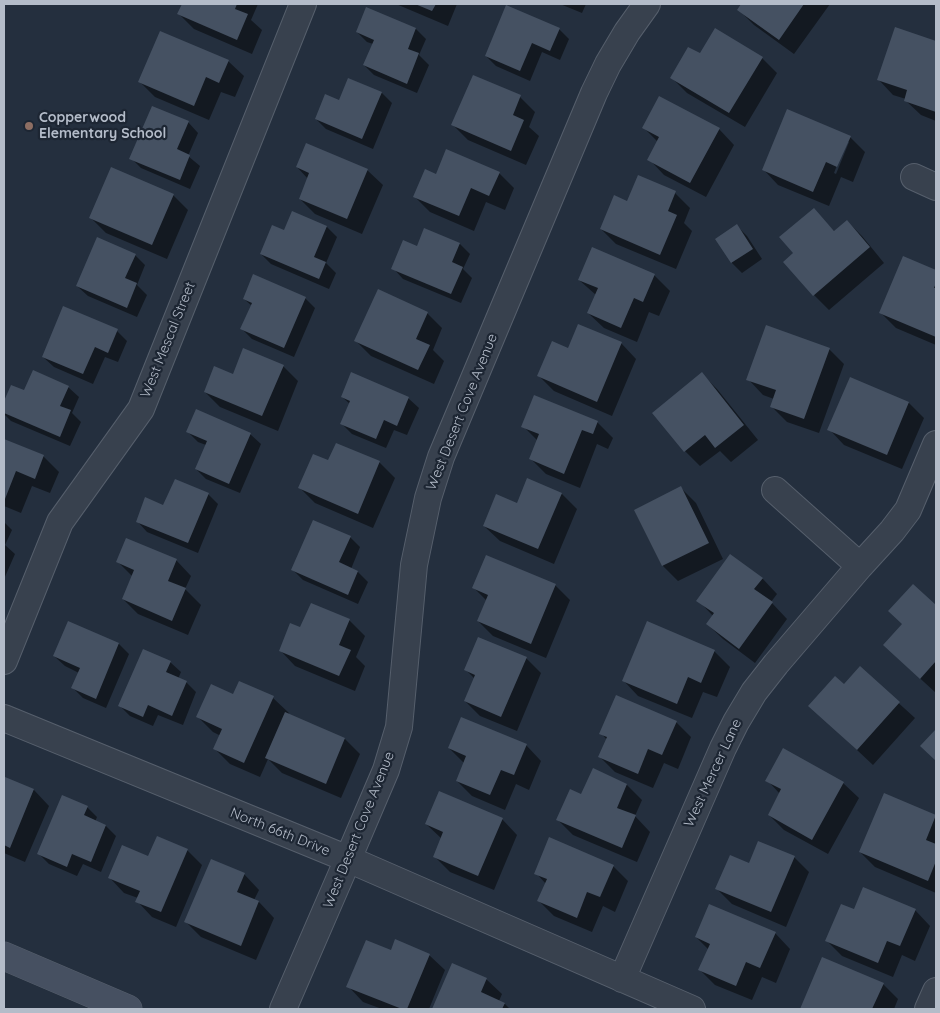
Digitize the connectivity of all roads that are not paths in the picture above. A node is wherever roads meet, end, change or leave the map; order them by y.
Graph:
1 (303, 4) edge
2 (648, 4) edge
3 (936, 444) edge
4 (775, 490) dead end
5 (860, 566) junction
6 (4, 661) edge
7 (4, 718) edge
8 (348, 859) junction
9 (4, 956) edge
10 (622, 979) junction
11 (936, 991) edge
12 (128, 1009) edge
13 (283, 1009) edge
14 (692, 1009) edge
15 (928, 1009) edge

1 - 6 street, West Mescal Street
2 - 8 street, West Desert Cove Avenue
3 - 5 street, West Mercer Lane
4 - 5 street
5 - 10 street, West Mercer Lane
7 - 8 street, North 66th Drive
8 - 10 street, North 66th Drive
8 - 13 street, West Desert Cove Avenue
9 - 12 main road
10 - 14 street, North 66th Drive
11 - 15 street

